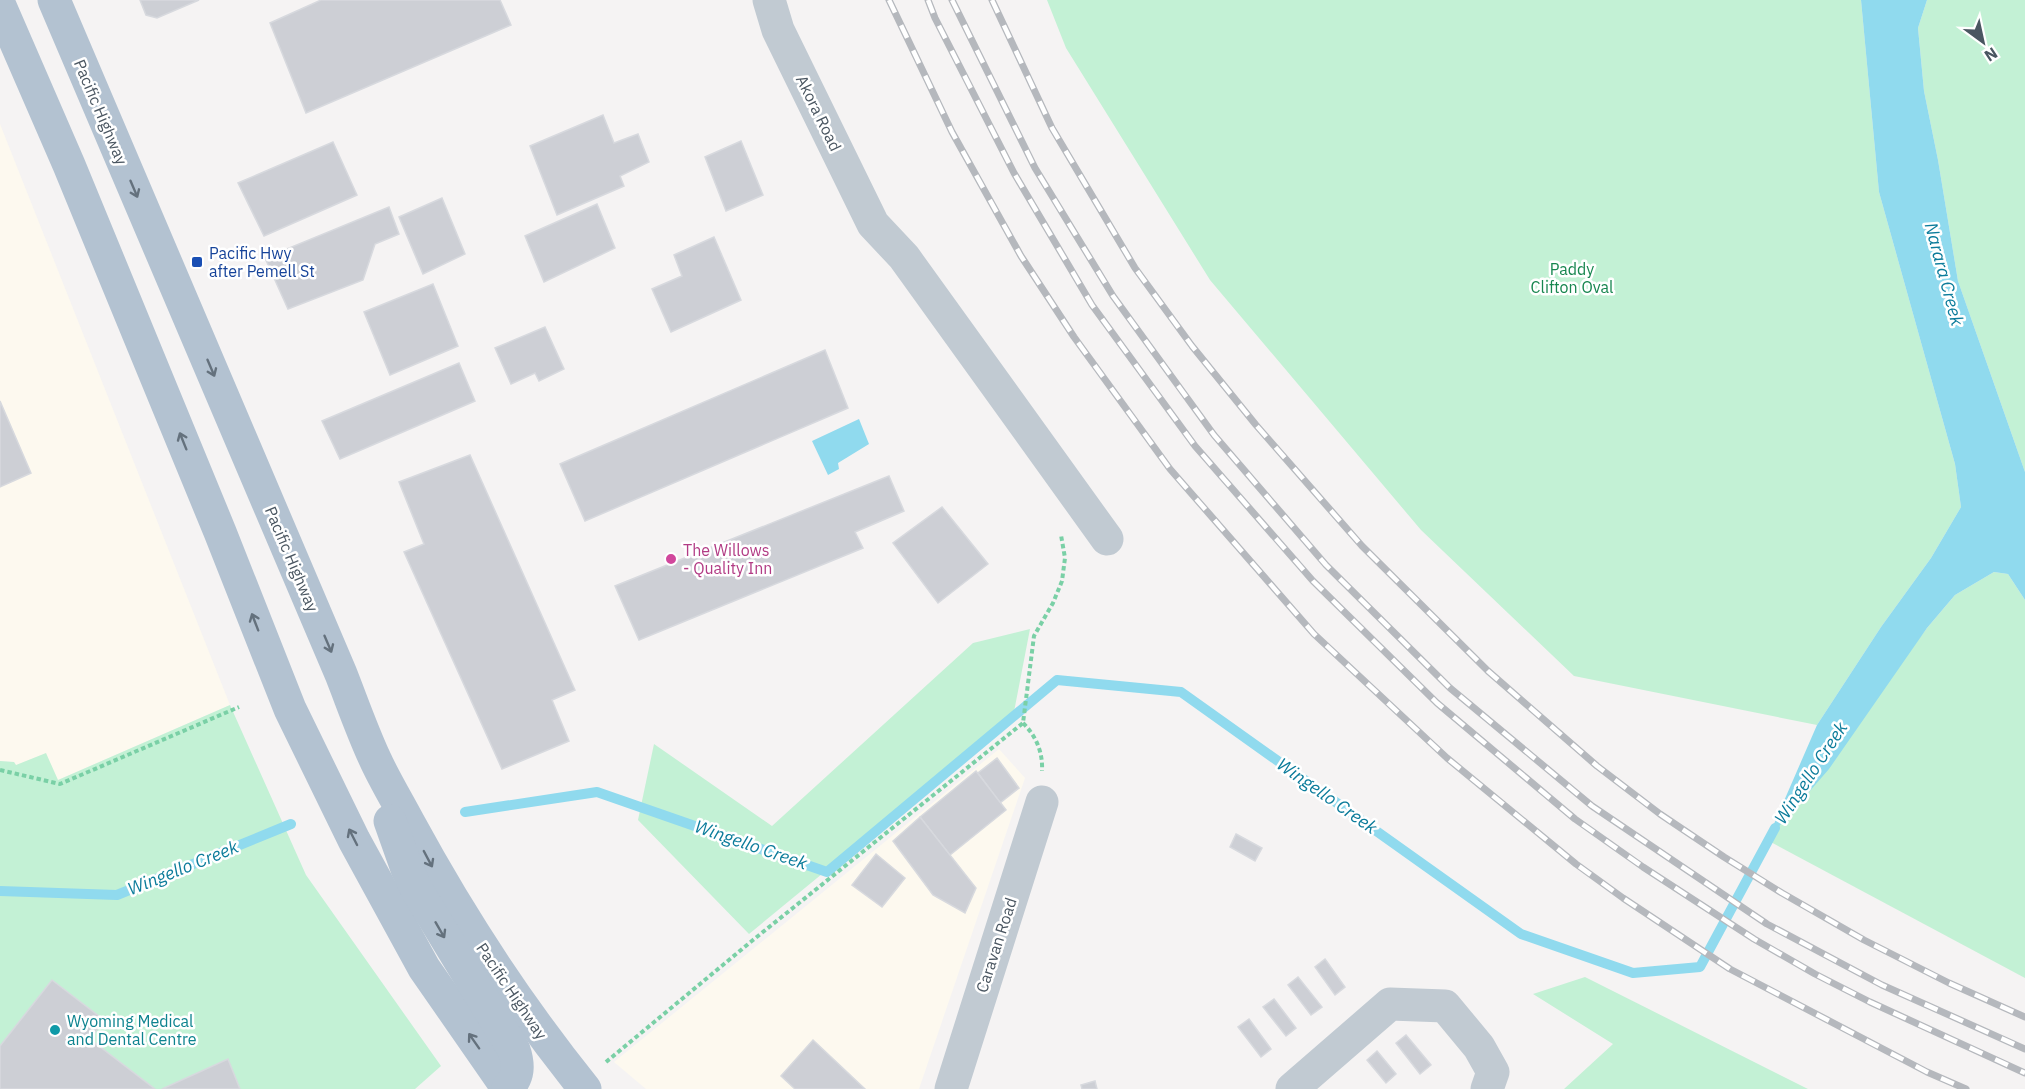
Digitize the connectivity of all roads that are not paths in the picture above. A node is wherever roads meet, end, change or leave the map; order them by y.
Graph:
1 (54, 0) edge
2 (769, 0) edge
3 (0, 6) edge
4 (1107, 539) dead end
5 (375, 759) junction
6 (1042, 802) road end
7 (594, 1077) edge
8 (508, 1089) edge
9 (951, 1089) edge
10 (1292, 1089) edge
11 (1487, 1089) edge

1 -> 5 main road, Pacific Highway
2 - 4 street, Akora Road
8 -> 3 main road
5 -> 7 main road, Pacific Highway
5 -> 8 main road
6 - 9 street, Caravan Road
10 - 11 street

